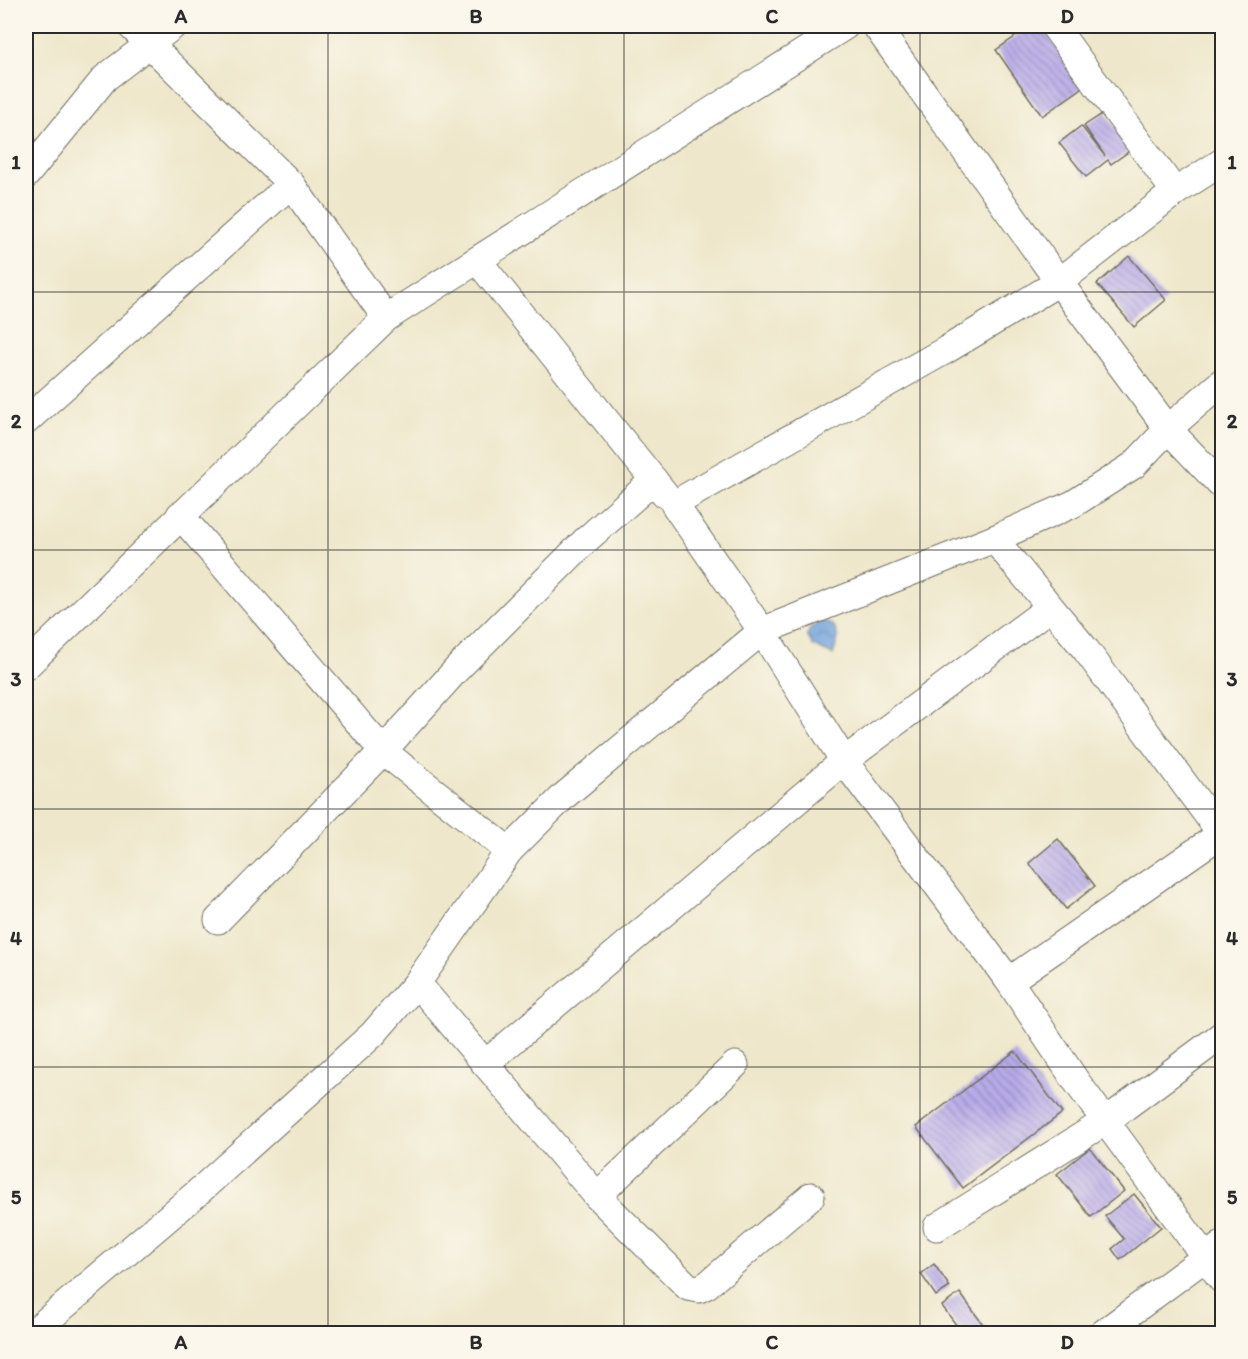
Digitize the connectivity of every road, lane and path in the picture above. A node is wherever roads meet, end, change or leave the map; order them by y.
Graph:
1 (173, 26) edge
2 (845, 26) edge
3 (876, 26) edge
4 (1054, 26) edge
5 (141, 34) edge
6 (1222, 162) edge
7 (26, 175) edge
8 (291, 184) junction
9 (1175, 192) junction
10 (478, 261) junction
11 (1059, 282) junction
12 (387, 318) junction
13 (1222, 382) edge
14 (26, 421) edge
15 (1168, 429) junction
16 (654, 480) junction
17 (1222, 486) edge
18 (674, 504) junction
19 (180, 515) junction
20 (994, 539) junction
21 (1049, 608) junction
22 (762, 631) junction
23 (26, 666) edge
24 (383, 751) junction
25 (844, 761) junction
26 (1222, 835) edge
27 (509, 851) junction
28 (218, 920) dead end
29 (1009, 981) junction
30 (417, 983) junction
31 (1222, 1035) edge
32 (485, 1064) junction
33 (735, 1065) dead end
34 (1106, 1121) junction
35 (597, 1196) junction
36 (811, 1196) dead end
37 (937, 1227) dead end
38 (1214, 1251) edge
39 (1222, 1280) edge
40 (31, 1334) edge
41 (1102, 1334) edge

1 - 5 street
2 - 10 street
3 - 11 street
4 - 9 street
5 - 7 street
5 - 8 street
6 - 9 street
8 - 12 street
8 - 14 street
9 - 11 street
10 - 12 street
10 - 16 street
11 - 15 street
11 - 18 street
12 - 19 street
13 - 15 street
15 - 17 street
15 - 20 street
16 - 18 street
16 - 24 street
18 - 22 street
19 - 23 street
19 - 24 street
20 - 21 street
20 - 22 street
21 - 25 street
21 - 26 street
22 - 25 street
22 - 27 street
24 - 27 street
24 - 28 street
25 - 29 street
25 - 32 street
26 - 29 street
27 - 30 street
29 - 34 street
30 - 32 street
30 - 40 street
31 - 34 street
32 - 35 street
33 - 35 street
34 - 37 street
34 - 38 street
35 - 36 street
38 - 39 street
38 - 41 street

